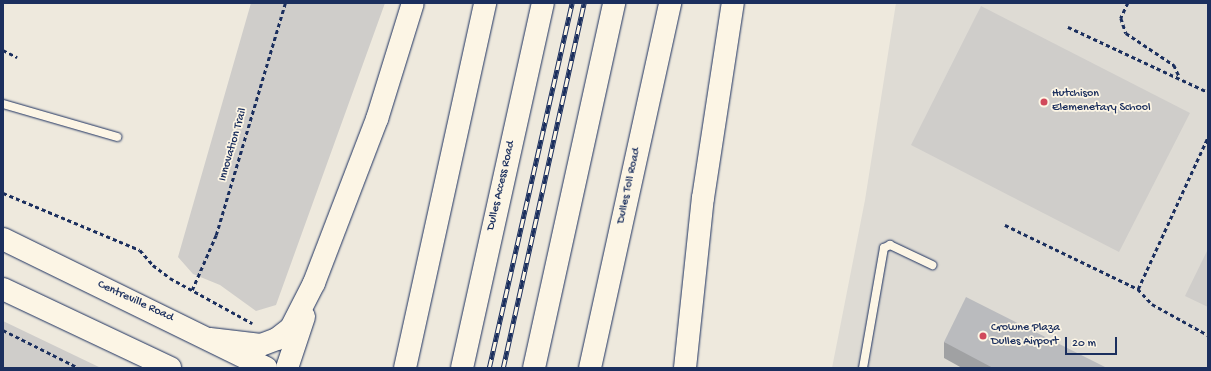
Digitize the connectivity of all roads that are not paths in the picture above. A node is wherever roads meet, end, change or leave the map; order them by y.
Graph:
1 (413, 3) edge
2 (485, 3) edge
3 (543, 3) edge
4 (614, 3) edge
5 (670, 3) edge
6 (733, 3) edge
7 (3, 104) edge
8 (117, 137) dead end
9 (3, 239) edge
10 (932, 264) dead end
11 (314, 283) junction
12 (3, 289) edge
13 (210, 339) junction
14 (170, 368) edge
15 (266, 368) edge
16 (287, 368) edge
17 (405, 368) edge
18 (462, 368) edge
19 (534, 368) edge
20 (590, 368) edge
21 (685, 368) edge
22 (864, 368) edge

1 - 11 main road
2 - 17 main road
3 - 18 main road, Dulles Access Road
4 - 19 main road
5 - 20 main road, Dulles Toll Road
6 - 21 main road
7 - 8 lane
9 - 13 main road, Centreville Road
10 - 22 lane
11 - 13 main road
11 - 16 main road
12 - 14 main road
13 - 15 main road, Centreville Road

